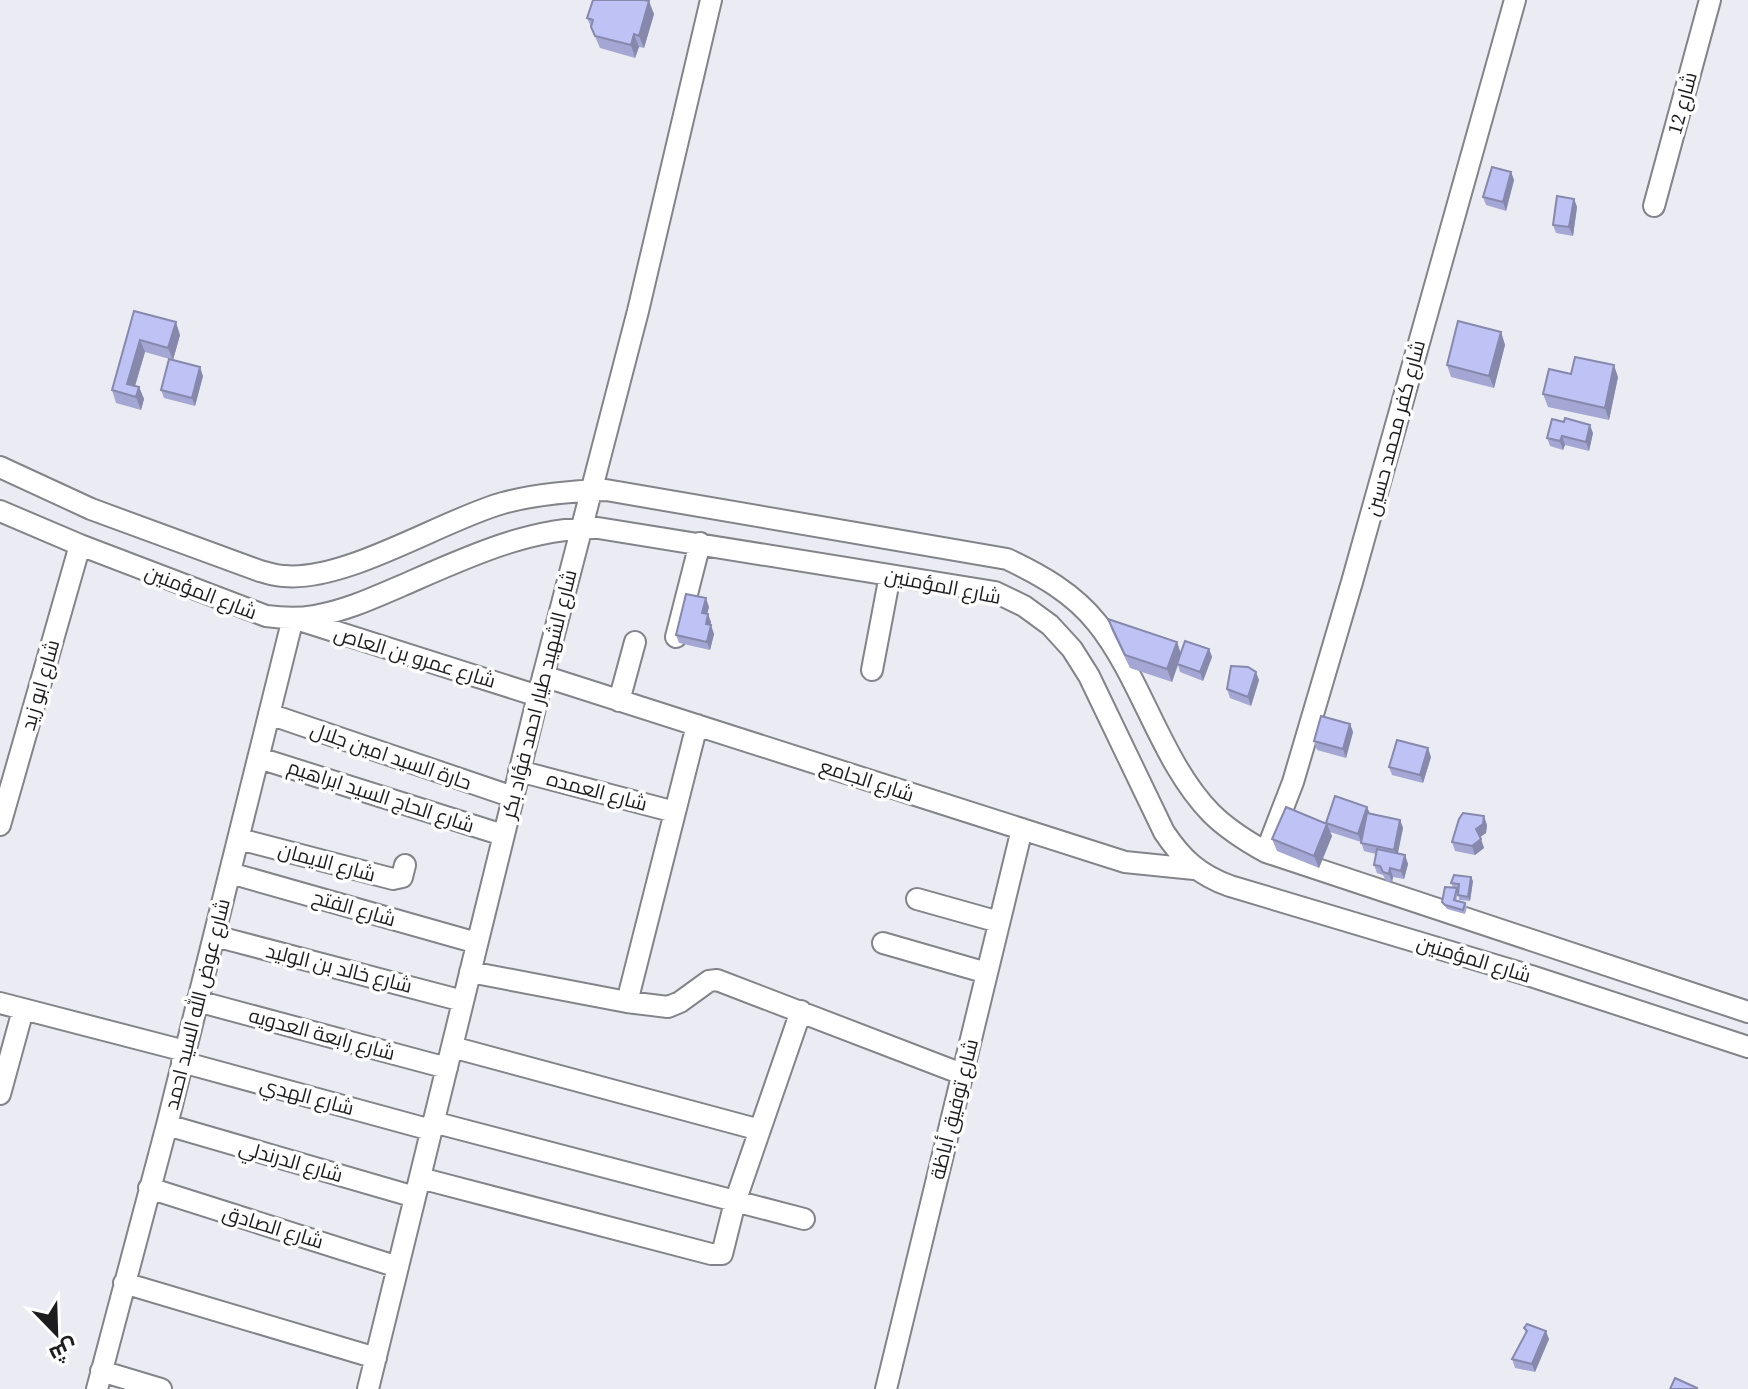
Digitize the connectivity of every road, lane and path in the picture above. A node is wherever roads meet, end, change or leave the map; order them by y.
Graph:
1 (711, 0) edge
2 (1515, 0) edge
3 (1710, 0) edge
4 (1654, 206) dead end
5 (0, 467) edge
6 (591, 490) junction
7 (0, 511) edge
8 (582, 528) junction
9 (700, 543) junction
10 (80, 545) junction
11 (890, 575) junction
12 (293, 618) junction
13 (676, 637) edge
14 (635, 642) dead end
15 (872, 670) dead end
16 (540, 686) junction
17 (619, 701) junction
18 (269, 714) junction
19 (697, 725) junction
20 (259, 758) junction
21 (519, 771) junction
22 (513, 797) junction
23 (675, 812) junction
24 (0, 825) edge
25 (1022, 829) junction
26 (503, 835) junction
27 (239, 839) junction
28 (1266, 852) junction
29 (405, 865) dead end
30 (1194, 869) junction
31 (230, 873) junction
32 (917, 899) dead end
33 (999, 922) junction
34 (215, 936) junction
35 (477, 943) junction
36 (883, 943) dead end
37 (470, 972) junction
38 (987, 973) junction
39 (197, 1001) junction
40 (463, 1001) junction
41 (627, 1002) junction
42 (0, 1003) edge
43 (23, 1010) junction
44 (801, 1011) junction
45 (1748, 1012) edge
46 (452, 1047) junction
47 (1748, 1047) edge
48 (183, 1056) junction
49 (447, 1068) junction
50 (962, 1074) junction
51 (0, 1094) edge
52 (167, 1125) junction
53 (432, 1126) junction
54 (760, 1130) junction
55 (417, 1187) junction
56 (149, 1188) junction
57 (735, 1202) junction
58 (804, 1219) dead end
59 (398, 1267) junction
60 (124, 1283) junction
61 (376, 1358) junction
62 (99, 1380) edge
63 (161, 1389) edge
64 (368, 1389) edge
65 (886, 1389) edge

1 - 6 street, شارع الشهيد طيار احمد فؤاد بكر
2 - 28 street, شارع كفر محمد حسين
3 - 4 street, شارع 12
5 - 6 street, شارع المؤمنين
6 - 8 street, شارع الشهيد طيار احمد فؤاد بكر
6 - 28 street, شارع المؤمنين
7 - 10 street, شارع المؤمنين
8 - 9 street, شارع المؤمنين
8 - 12 street, شارع المؤمنين
8 - 16 street, شارع الشهيد طيار احمد فؤاد بكر
9 - 11 street, شارع المؤمنين
9 - 13 street
10 - 12 street, شارع المؤمنين
10 - 24 street, شارع ابو زيد
11 - 15 street
11 - 30 street, شارع المؤمنين
12 - 16 street, شارع عمرو بن العاص
12 - 18 street, شارع عوض الله السيد احمد
14 - 17 street
16 - 17 street, شارع الجامع
16 - 21 street, شارع الشهيد طيار احمد فؤاد بكر
17 - 19 street, شارع الجامع
18 - 20 street, شارع عوض الله السيد احمد
18 - 22 street, حارة السيد امين جلال
19 - 23 street
19 - 25 street, شارع الجامع
20 - 26 street, شارع الحاج السيد ابراهيم
20 - 27 street, شارع عوض الله السيد احمد
21 - 22 street, شارع الشهيد طيار احمد فؤاد بكر
21 - 23 street, شارع العمده
22 - 26 street, شارع الشهيد طيار احمد فؤاد بكر
23 - 41 street
25 - 30 street, شارع الجامع
25 - 33 street, شارع توفيق أباظة
26 - 35 street, شارع الشهيد طيار احمد فؤاد بكر
27 - 29 street, شارع الايمان
27 - 31 street, شارع عوض الله السيد احمد
28 - 45 street, شارع المؤمنين
30 - 47 street, شارع المؤمنين
31 - 34 street, شارع عوض الله السيد احمد
31 - 35 street, شارع الفتح
32 - 33 street
33 - 38 street, شارع توفيق أباظة
34 - 39 street, شارع عوض الله السيد احمد
34 - 40 street, شارع خالد بن الوليد
35 - 37 street, شارع الشهيد طيار احمد فؤاد بكر
36 - 38 street
37 - 40 street, شارع الشهيد طيار احمد فؤاد بكر
37 - 41 street
38 - 50 street, شارع توفيق أباظة
39 - 48 street, شارع عوض الله السيد احمد
39 - 49 street, شارع رابعة العدويه
40 - 46 street, شارع الشهيد طيار احمد فؤاد بكر
41 - 44 street
42 - 43 street, شارع الهدي
43 - 48 street, شارع الهدي
43 - 51 street
44 - 50 street
44 - 54 street
46 - 49 street, شارع الشهيد طيار احمد فؤاد بكر
46 - 54 street
48 - 52 street, شارع عوض الله السيد احمد
48 - 53 street, شارع الهدي
49 - 53 street, شارع الشهيد طيار احمد فؤاد بكر
50 - 65 street, شارع توفيق أباظة
52 - 55 street, شارع الدرندلي
52 - 56 street, شارع عوض الله السيد احمد
53 - 55 street, شارع الشهيد طيار احمد فؤاد بكر
53 - 57 street, شارع الهدي
54 - 57 street
55 - 57 street, شارع الدرندلي
55 - 59 street, شارع الشهيد طيار احمد فؤاد بكر
56 - 59 street, شارع الصادق
56 - 60 street, شارع عوض الله السيد احمد
57 - 58 street, شارع الهدي
59 - 61 street, شارع الشهيد طيار احمد فؤاد بكر
60 - 61 street
60 - 62 street, شارع عوض الله السيد احمد
61 - 64 street, شارع الشهيد طيار احمد فؤاد بكر
62 - 63 street

